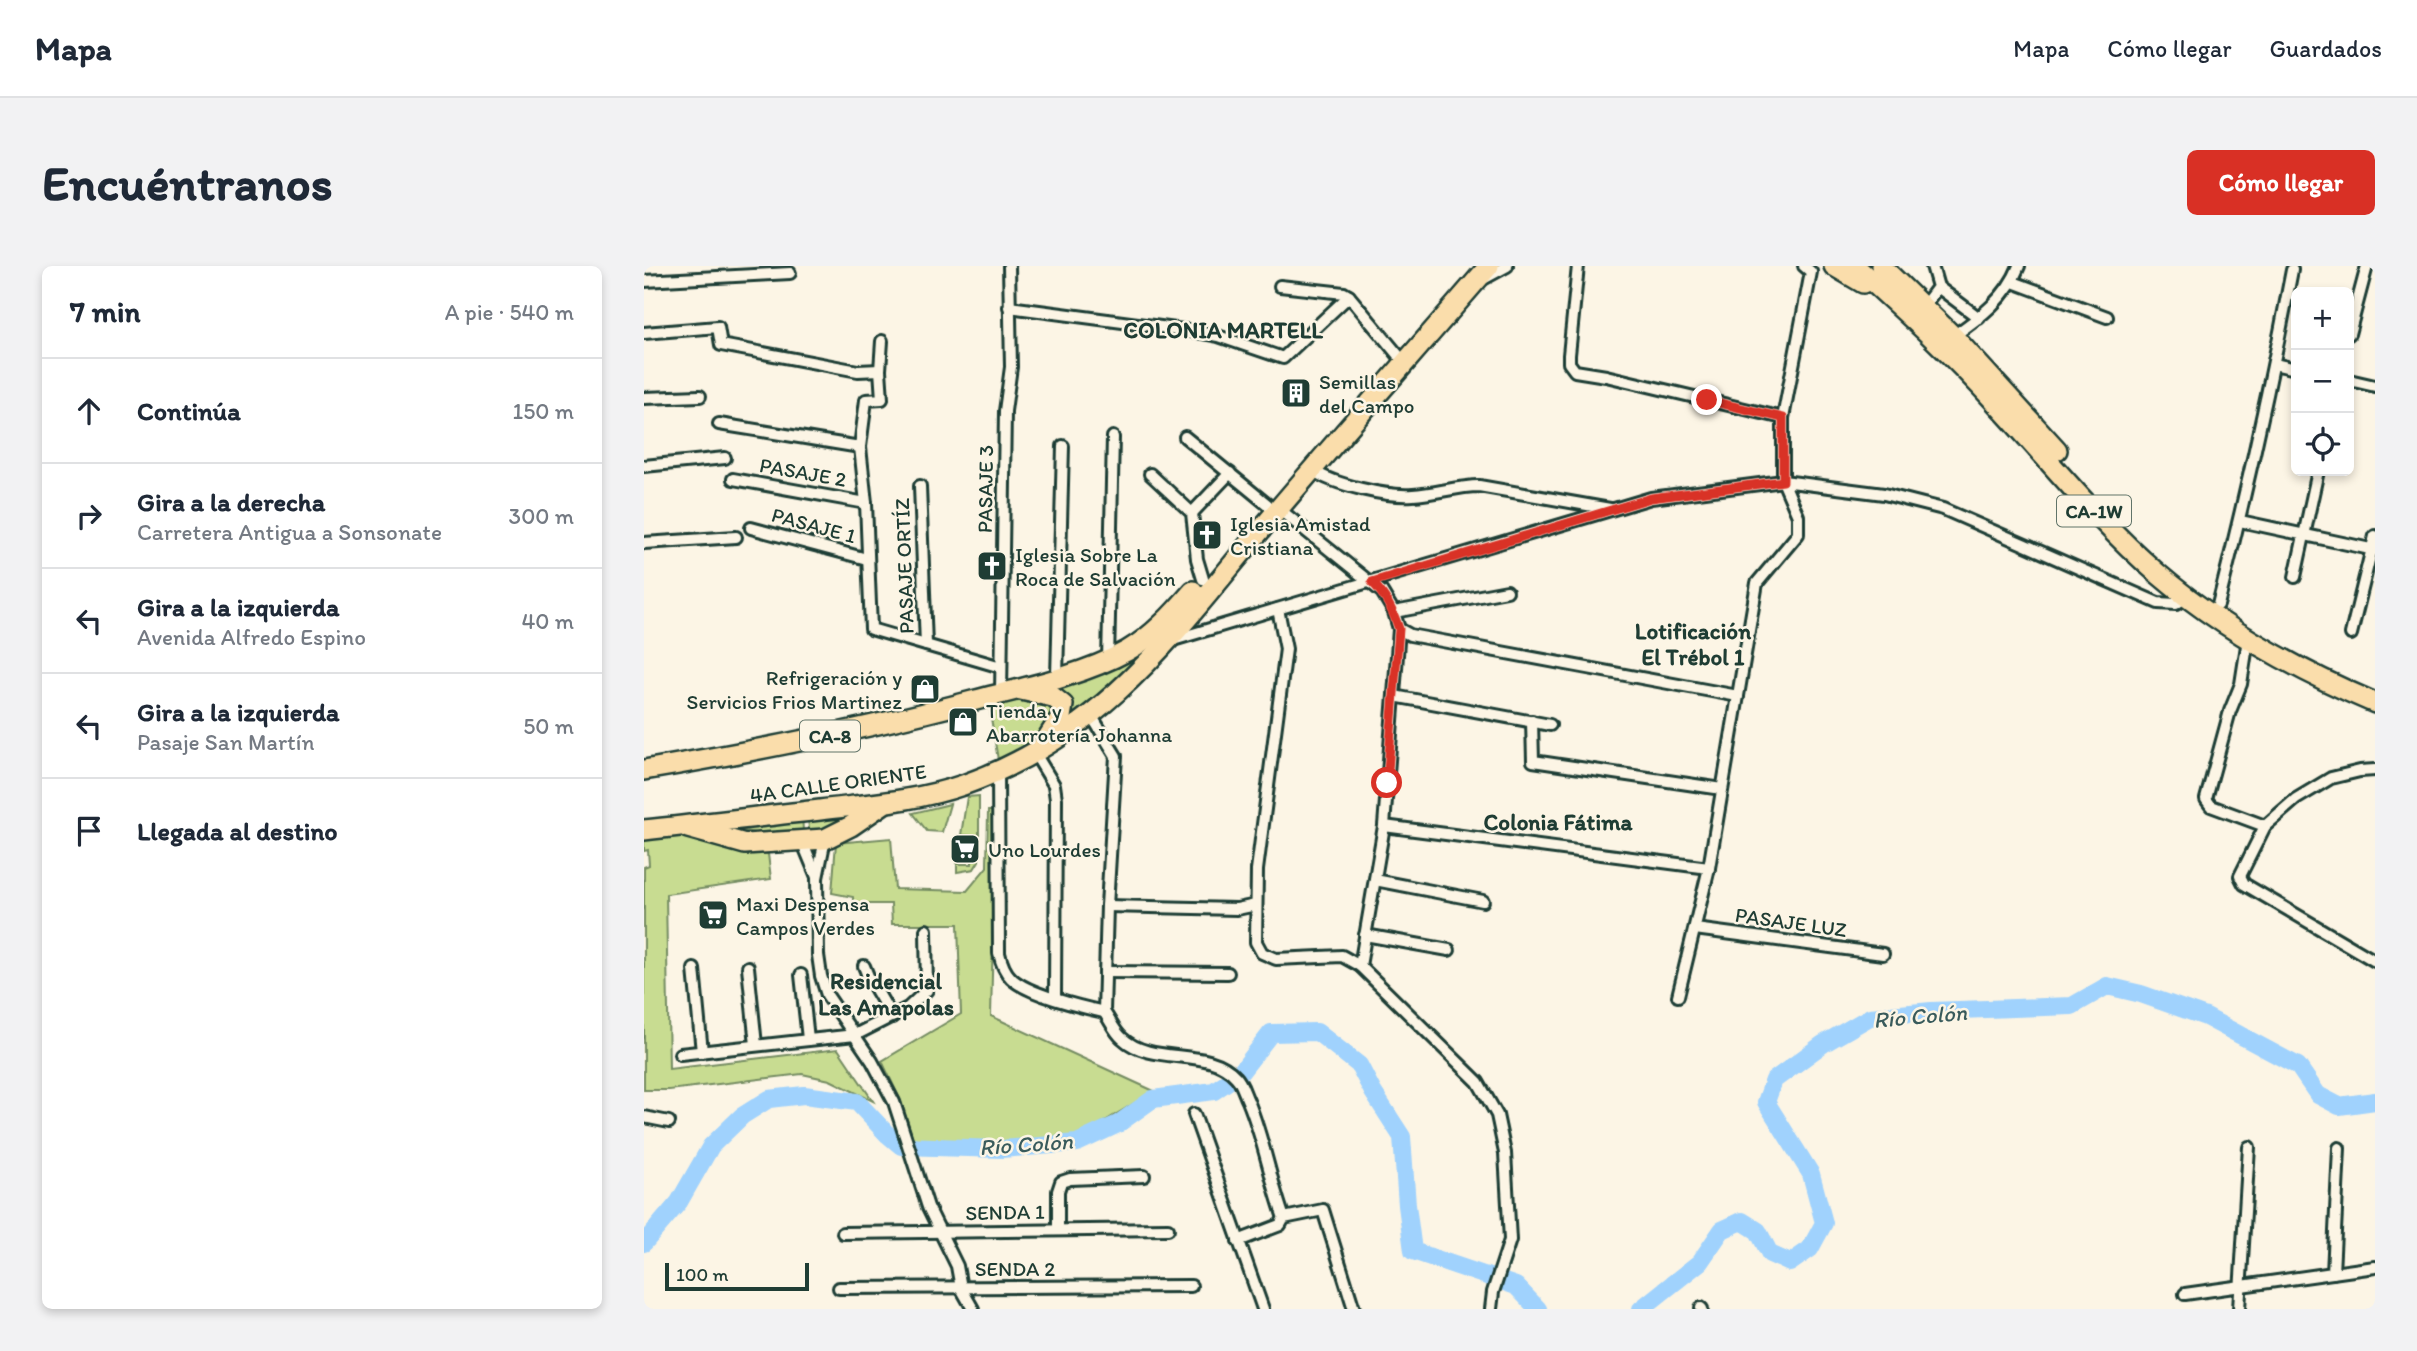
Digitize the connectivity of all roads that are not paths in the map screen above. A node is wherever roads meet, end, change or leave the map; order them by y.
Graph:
1 (1009, 266) edge
2 (1490, 266) edge
3 (1578, 266) edge
4 (1804, 266) edge
5 (1833, 266) edge
6 (1855, 266) edge
7 (1881, 266) edge
8 (1932, 266) edge
9 (2019, 266) edge
10 (2367, 266) edge
11 (2292, 270) dead end
12 (790, 273) dead end
13 (644, 281) edge
14 (2013, 282) junction
15 (1280, 286) dead end
16 (1938, 287) junction
17 (1349, 296) junction
18 (1894, 301) junction
19 (1009, 307) junction
20 (1923, 307) junction
21 (2354, 315) edge
22 (2107, 317) dead end
23 (1979, 318) junction
24 (644, 333) edge
25 (1953, 336) junction
26 (882, 341) dead end
27 (1398, 355) junction
28 (2274, 364) junction
29 (2291, 368) edge
30 (880, 370) junction
31 (2354, 381) edge
32 (2375, 386) edge
33 (700, 396) dead end
34 (644, 398) edge
35 (1783, 418) junction
36 (719, 424) dead end
37 (1113, 437) dead end
38 (1185, 437) dead end
39 (1063, 446) dead end
40 (860, 447) junction
41 (725, 457) dead end
42 (644, 466) edge
43 (1312, 470) junction
44 (1230, 473) junction
45 (1150, 474) dead end
46 (2317, 476) edge
47 (733, 480) dead end
48 (1783, 481) junction
49 (920, 486) dead end
50 (866, 503) junction
51 (1273, 507) junction
52 (1614, 509) junction
53 (1192, 513) junction
54 (2239, 521) junction
55 (751, 528) dead end
56 (2304, 534) junction
57 (2375, 536) edge
58 (736, 537) dead end
59 (644, 543) edge
60 (2374, 550) edge
61 (867, 559) junction
62 (2295, 577) dead end
63 (1203, 579) junction
64 (1372, 582) junction
65 (1507, 591) dead end
66 (2187, 596) junction
67 (2218, 605) junction
68 (1278, 609) junction
69 (1394, 612) junction
70 (1399, 629) junction
71 (2351, 634) dead end
72 (2248, 639) junction
73 (1168, 641) junction
74 (926, 645) junction
75 (1108, 661) junction
76 (1001, 667) junction
77 (1057, 677) junction
78 (2375, 690) edge
79 (1008, 692) junction
80 (1394, 696) junction
81 (1738, 696) junction
82 (2375, 703) edge
83 (1091, 715) junction
84 (1532, 721) junction
85 (1550, 725) dead end
86 (1037, 751) junction
87 (644, 770) edge
88 (2375, 770) edge
89 (998, 771) junction
90 (1722, 789) junction
91 (885, 802) junction
92 (680, 826) junction
93 (1384, 826) junction
94 (2265, 826) junction
95 (644, 830) edge
96 (825, 839) junction
97 (802, 841) junction
98 (1709, 868) junction
99 (817, 878) junction
100 (1374, 880) junction
101 (1483, 901) dead end
102 (1256, 905) junction
103 (1107, 906) junction
104 (1695, 929) junction
105 (926, 930) dead end
106 (1365, 935) junction
107 (1449, 950) dead end
108 (1883, 954) dead end
109 (2375, 961) edge
110 (864, 966) dead end
111 (1360, 966) junction
112 (748, 967) dead end
113 (694, 969) dead end
114 (1105, 972) junction
115 (1228, 973) dead end
116 (801, 975) dead end
117 (1678, 996) dead end
118 (1055, 998) junction
119 (1104, 1012) junction
120 (892, 1017) junction
121 (855, 1035) junction
122 (808, 1039) junction
123 (756, 1045) junction
124 (702, 1052) junction
125 (680, 1054) dead end
126 (1194, 1114) dead end
127 (644, 1117) edge
128 (669, 1122) dead end
129 (2249, 1147) dead end
130 (2339, 1148) dead end
131 (1144, 1176) dead end
132 (1284, 1218) junction
133 (1168, 1229) dead end
134 (1058, 1230) junction
135 (940, 1232) junction
136 (843, 1233) dead end
137 (1238, 1241) junction
138 (2375, 1267) edge
139 (2333, 1273) junction
140 (1191, 1286) dead end
141 (2241, 1287) junction
142 (961, 1288) junction
143 (839, 1289) dead end
144 (2185, 1294) dead end
145 (973, 1309) edge
146 (1263, 1309) edge
147 (1354, 1309) edge
148 (1490, 1309) edge
149 (2239, 1309) edge

1 - 19 street, PASAJE 3
2 - 27 highway, 4A CALLE ORIENTE / CA-8
2 - 43 highway, 4A CALLE ORIENTE / CA-8
3 - 35 street
4 - 35 street
5 - 18 highway
6 - 18 highway, CA-1W
7 - 20 highway, CA-1W
8 - 16 street
9 - 14 street
10 - 21 street
11 - 28 street
12 - 13 street
14 - 22 street
14 - 23 street
15 - 17 street
16 - 20 street
16 - 23 street
17 - 19 street
17 - 27 street
18 - 66 highway, CA-1W
19 - 76 street, PASAJE 3
20 - 25 highway, CA-1W
23 - 25 street
24 - 30 street
25 - 67 highway, CA-1W
26 - 30 street
27 - 51 highway, 4A CALLE ORIENTE / CA-8
28 - 29 street
28 - 54 street
30 - 40 street
31 - 32 street
33 - 34 street
35 - 48 street
36 - 40 street
37 - 75 street
38 - 44 street
39 - 77 street
40 - 50 street
41 - 42 street
43 - 51 highway, 4A CALLE ORIENTE / CA-8
43 - 52 street
44 - 51 street
44 - 53 street
45 - 53 street
46 - 56 street
47 - 50 street, PASAJE 2
48 - 52 street
48 - 66 street
48 - 81 street
49 - 74 street, PASAJE ORTÍZ
50 - 61 street
51 - 63 highway, 4A CALLE ORIENTE / CA-8
51 - 64 street
51 - 73 highway, 4A CALLE ORIENTE / CA-8
52 - 64 street
53 - 63 street
54 - 56 street
54 - 67 street
55 - 61 street, PASAJE 1
56 - 60 street
56 - 62 street
57 - 60 street
58 - 59 street
60 - 71 street
61 - 74 street
63 - 75 highway, 4A CALLE ORIENTE / CA-8
64 - 68 street
64 - 69 street
65 - 69 street
66 - 72 highway, CA-1W
67 - 78 highway, CA-1W
68 - 73 street
68 - 102 street
69 - 70 street
70 - 80 street
70 - 81 street
72 - 82 highway, CA-1W
72 - 94 street
73 - 83 highway, 4A CALLE ORIENTE / CA-8
74 - 76 street
75 - 77 highway, 4A CALLE ORIENTE / CA-8
76 - 79 street, PASAJE 3
77 - 79 highway, 4A CALLE ORIENTE / CA-8
79 - 86 highway
79 - 87 highway, 4A CALLE ORIENTE / CA-8
80 - 84 street
80 - 93 street
81 - 90 street
83 - 86 highway, 4A CALLE ORIENTE / CA-8
83 - 103 street
84 - 85 street
84 - 90 street
86 - 89 highway, 4A CALLE ORIENTE / CA-8
86 - 118 street
88 - 94 street
89 - 91 highway, 4A CALLE ORIENTE / CA-8
89 - 118 street
90 - 98 street
91 - 92 highway, 4A CALLE ORIENTE / CA-8
91 - 96 highway
92 - 95 highway, 4A CALLE ORIENTE / CA-8
92 - 97 highway
93 - 98 street
93 - 100 street
94 - 109 street
96 - 97 highway
96 - 99 street
97 - 99 street
98 - 104 street
99 - 121 street
100 - 101 street
100 - 106 street
102 - 103 street
102 - 111 street
103 - 114 street
104 - 108 street, PASAJE LUZ
104 - 117 street
105 - 120 street
106 - 107 street
106 - 111 street
110 - 120 street
111 - 148 street
112 - 123 street
113 - 124 street
114 - 115 street
114 - 119 street
116 - 122 street
118 - 119 street
119 - 132 street
120 - 121 street
121 - 122 street
121 - 135 street
122 - 123 street
123 - 124 street
124 - 125 street
126 - 137 street
127 - 128 street
129 - 141 street
130 - 139 street
131 - 134 street
132 - 137 street
132 - 147 street
133 - 134 street, SENDA 1
134 - 135 street, SENDA 1
135 - 136 street, SENDA 1
135 - 142 street
137 - 146 street
138 - 139 street
139 - 141 street
140 - 142 street, SENDA 2
141 - 144 street
141 - 149 street
142 - 143 street, SENDA 2
142 - 145 street

